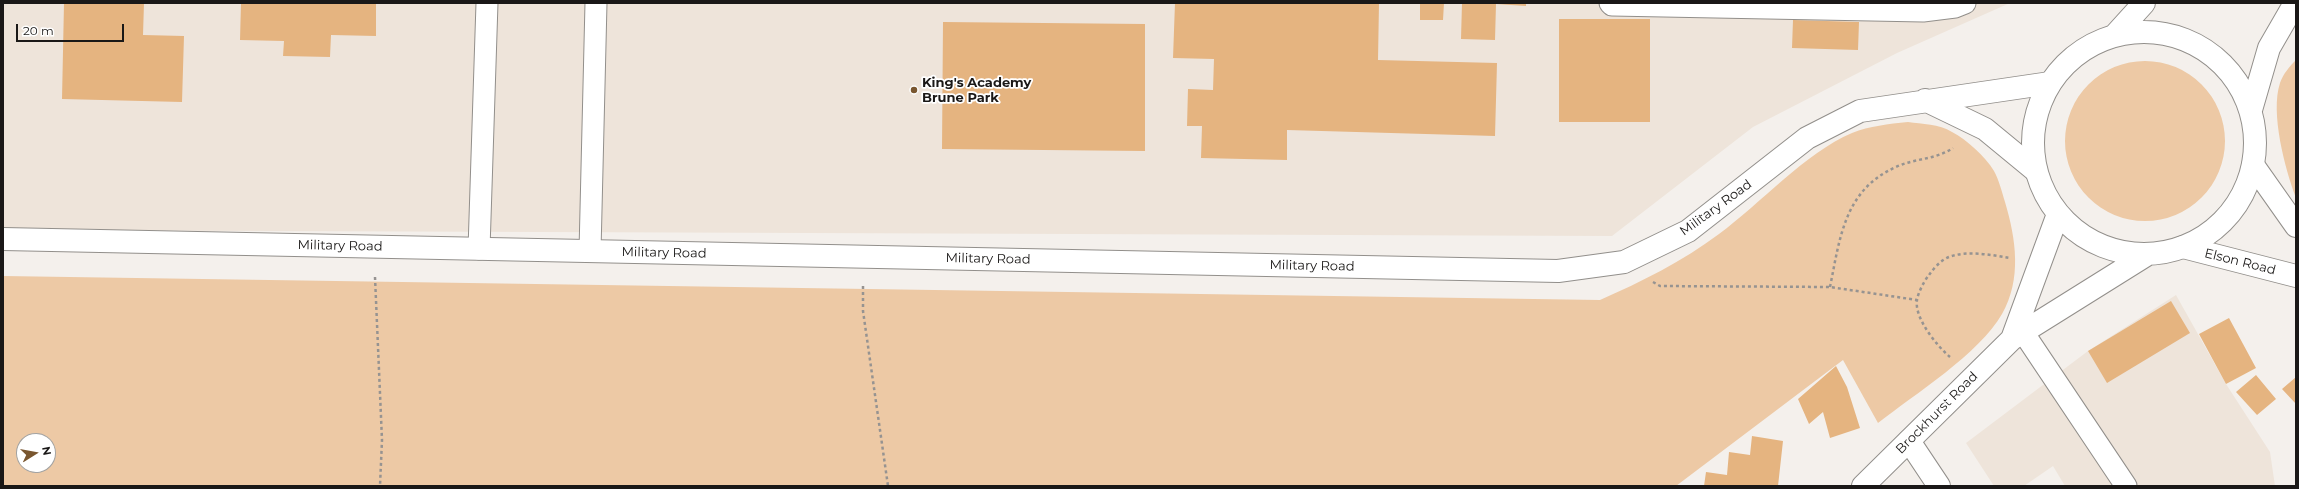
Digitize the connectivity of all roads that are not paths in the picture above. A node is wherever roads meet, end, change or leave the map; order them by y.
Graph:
1 (487, 3) edge
2 (596, 3) edge
3 (1610, 3) edge
4 (1965, 3) edge
5 (2144, 3) edge
6 (2294, 3) edge
7 (2115, 35) junction
8 (2050, 83) junction
9 (1925, 100) junction
10 (2251, 110) junction
11 (2253, 165) junction
12 (2036, 172) junction
13 (2058, 214) junction
14 (2296, 226) edge
15 (3, 239) edge
16 (2183, 247) junction
17 (479, 249) junction
18 (590, 251) junction
19 (2148, 254) junction
20 (2296, 276) edge
21 (2017, 336) junction
22 (1909, 441) junction
23 (1863, 486) edge
24 (1940, 486) edge
25 (2126, 486) edge

1 - 17 lane
2 - 18 lane
3 - 4 lane
5 - 7 street
6 - 10 street
7 - 8 street
7 - 10 street
8 - 9 street, Military Road
8 - 12 street
9 - 12 street
9 - 18 street, Military Road
10 - 11 street
11 - 14 street
11 - 16 street
12 - 13 street
13 - 19 street
13 - 21 street, Brockhurst Road
15 - 17 street, Military Road
16 - 19 street
16 - 20 street, Elson Road
17 - 18 street, Military Road
19 - 21 street, Brockhurst Road
21 - 22 street, Brockhurst Road
21 - 25 lane
22 - 23 street, Brockhurst Road
22 - 24 street

